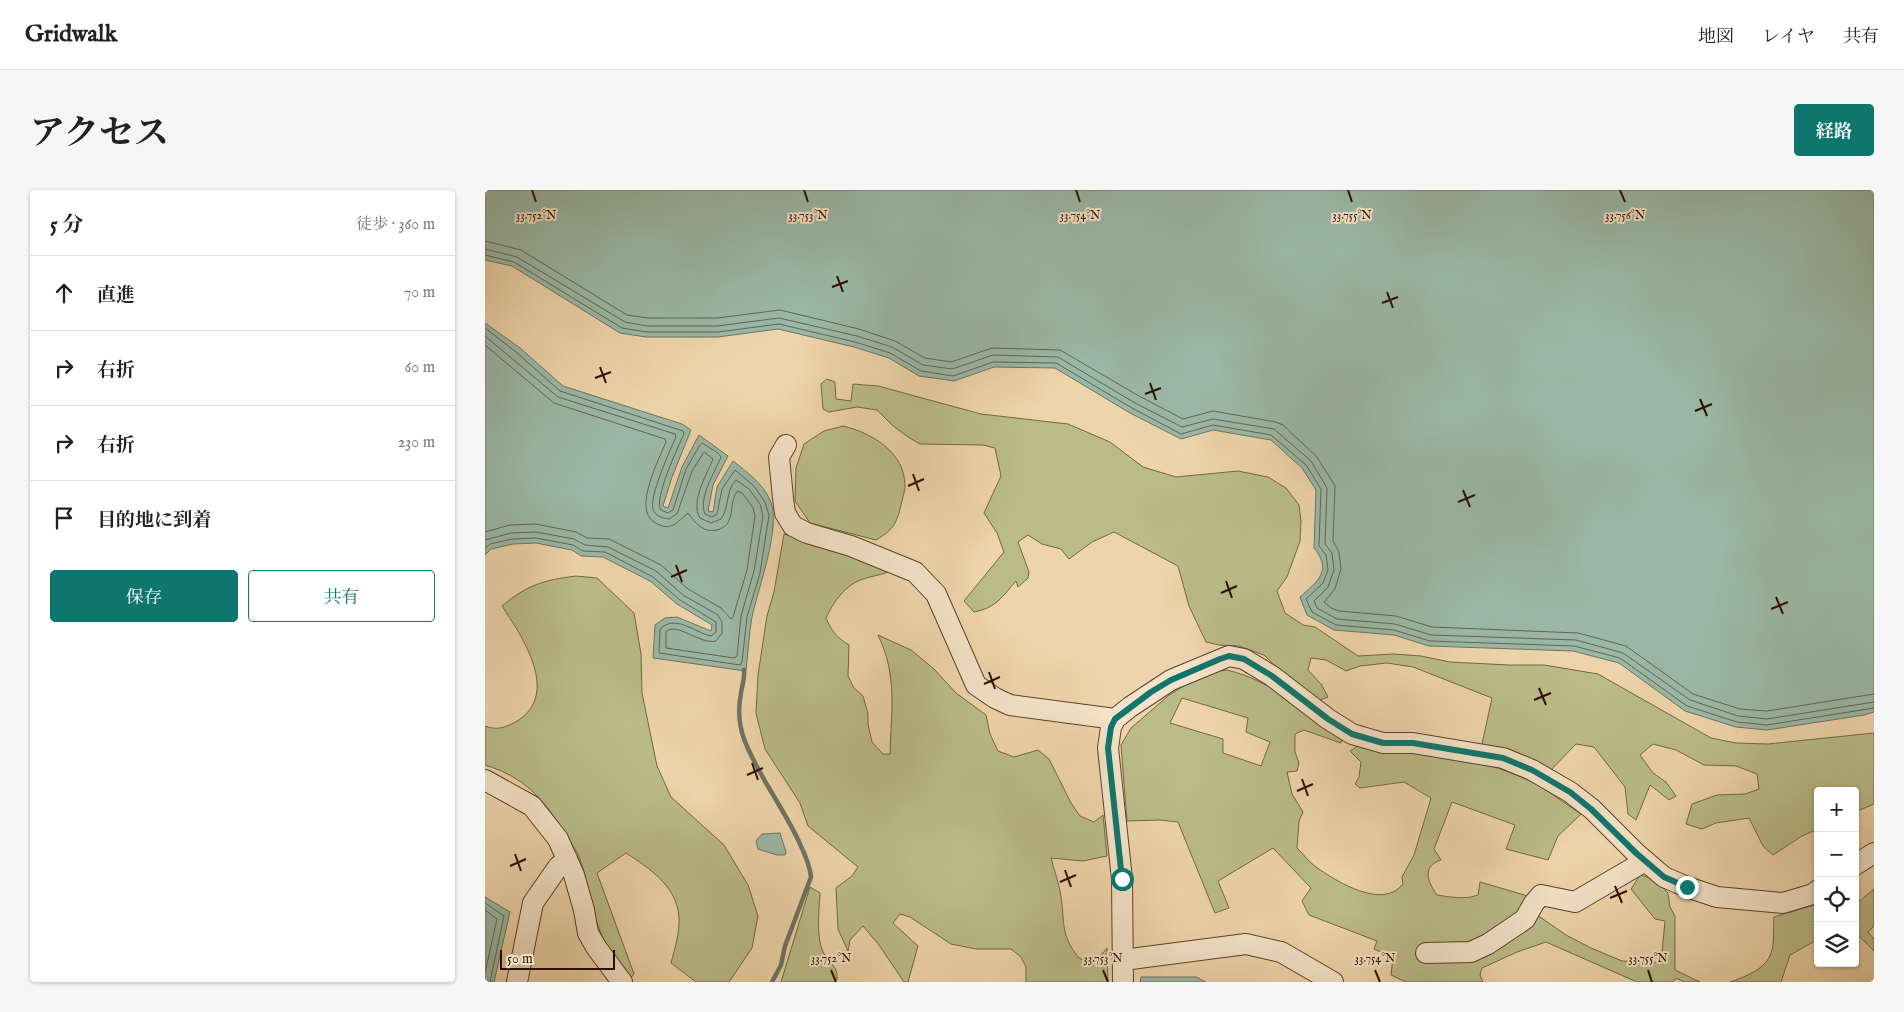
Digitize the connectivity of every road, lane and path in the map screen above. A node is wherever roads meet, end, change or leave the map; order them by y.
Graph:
1 (786, 445) dead end
2 (1115, 719) junction
3 (485, 780) edge
4 (1874, 853) edge
5 (567, 860) junction
6 (1645, 861) junction
7 (1859, 863) edge
8 (1814, 893) edge
9 (1426, 953) dead end
10 (1123, 960) junction
11 (517, 982) edge
12 (622, 982) edge
13 (1123, 982) edge
14 (1333, 982) edge

1 - 2 street
2 - 6 street
2 - 10 street
3 - 5 street
4 - 7 street
5 - 11 street
5 - 12 street
6 - 8 street
6 - 9 street
10 - 13 street
10 - 14 street

